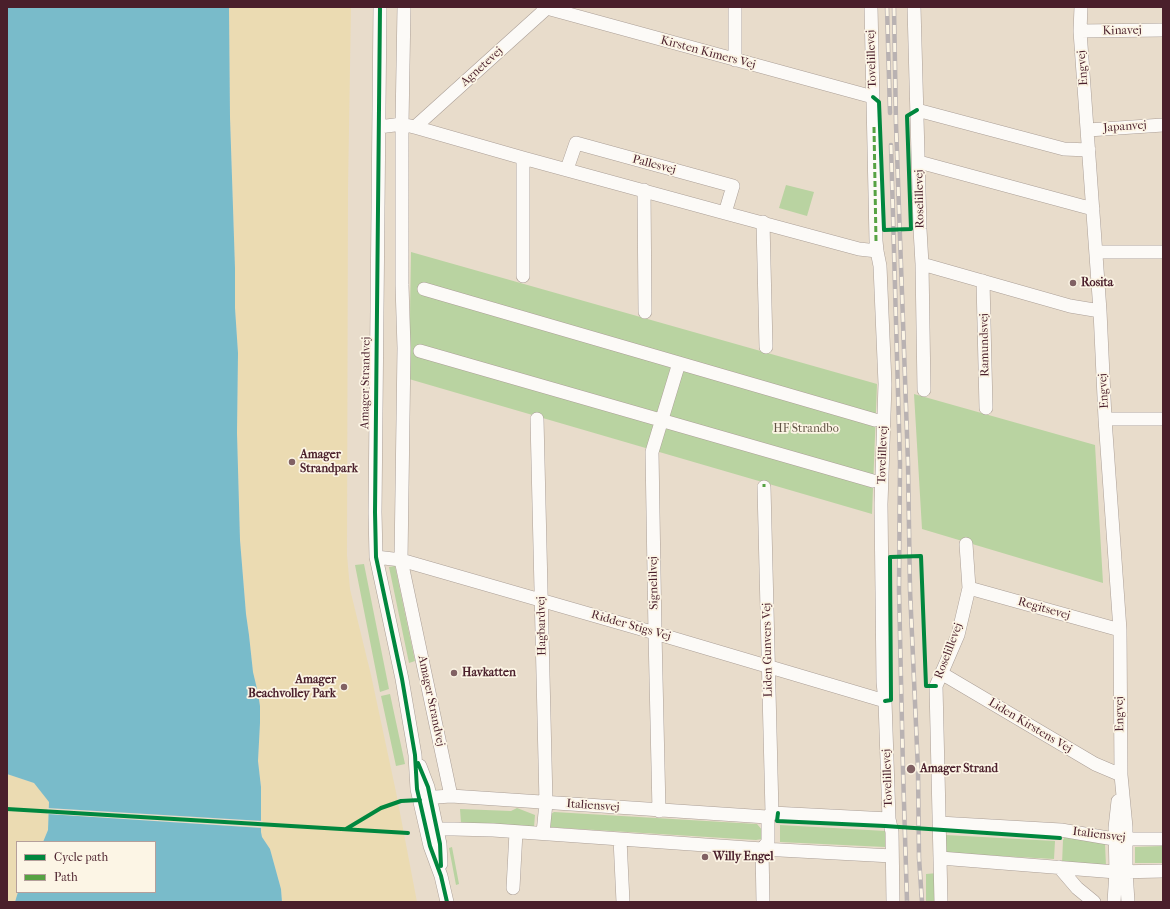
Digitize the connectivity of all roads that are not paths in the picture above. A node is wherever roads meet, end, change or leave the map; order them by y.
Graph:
1 (380, 7) edge
2 (404, 7) edge
3 (546, 7) edge
4 (735, 7) edge
5 (871, 7) edge
6 (914, 7) edge
7 (1081, 7) edge
8 (1163, 30) edge
9 (1080, 31) junction
10 (735, 60) junction
11 (874, 97) junction
12 (917, 110) junction
13 (402, 124) junction
14 (1163, 125) edge
15 (379, 127) junction
16 (415, 127) junction
17 (1088, 130) junction
18 (1089, 150) junction
19 (523, 158) junction
20 (919, 162) junction
21 (567, 169) junction
22 (644, 190) junction
23 (1092, 209) junction
24 (725, 213) junction
25 (763, 222) junction
26 (877, 251) junction
27 (1096, 252) junction
28 (1163, 252) edge
29 (922, 264) junction
30 (523, 276) dead end
31 (983, 281) junction
32 (424, 289) dead end
33 (1100, 311) junction
34 (645, 312) dead end
35 (766, 347) dead end
36 (420, 350) dead end
37 (679, 363) junction
38 (924, 390) dead end
39 (986, 408) dead end
40 (537, 419) dead end
41 (1105, 419) junction
42 (1163, 419) edge
43 (662, 420) junction
44 (875, 420) dead end
45 (873, 480) dead end
46 (764, 487) dead end
47 (966, 544) dead end
48 (376, 557) junction
49 (401, 560) junction
50 (969, 588) junction
51 (542, 600) junction
52 (1120, 630) junction
53 (654, 633) junction
54 (768, 666) junction
55 (941, 673) junction
56 (885, 701) junction
57 (1121, 775) junction
58 (451, 796) junction
59 (425, 799) junction
60 (546, 802) junction
61 (659, 811) junction
62 (770, 815) junction
63 (889, 819) junction
64 (939, 823) junction
65 (432, 830) junction
66 (516, 832) junction
67 (543, 833) junction
68 (620, 839) junction
69 (1120, 839) junction
70 (1163, 839) edge
71 (762, 848) junction
72 (892, 856) junction
73 (940, 858) junction
74 (1059, 867) junction
75 (1163, 871) edge
76 (1121, 872) junction
77 (513, 888) dead end
78 (447, 902) edge
79 (623, 902) edge
80 (763, 902) edge
81 (893, 902) edge
82 (941, 902) edge
83 (1094, 902) edge
84 (1114, 902) edge
85 (1128, 902) edge

1 - 15 street, Amager Strandvej
2 - 13 street, Amager Strandvej
3 - 10 street, Kirsten Kimers Vej
3 - 16 street, Agnetevej
4 - 10 street
5 - 11 street, Tovelillevej
6 - 12 street, Roselillevej
7 - 9 street, Engvej
8 - 9 street, Kinavej
9 - 17 street, Engvej
10 - 11 street, Kirsten Kimers Vej
11 - 26 street, Tovelillevej
12 - 18 street
12 - 20 street, Roselillevej
13 - 15 street
13 - 16 street
13 - 49 street, Amager Strandvej
14 - 17 street, Japanvej
15 - 48 street, Amager Strandvej
16 - 19 street
17 - 18 street, Engvej
18 - 23 street, Engvej
19 - 21 street
19 - 30 street
20 - 23 street
20 - 29 street, Roselillevej
21 - 22 street
21 - 24 street, Pallesvej
22 - 24 street
22 - 34 street
23 - 27 street, Engvej
24 - 25 street
25 - 26 street
25 - 35 street
26 - 56 street, Tovelillevej
27 - 28 street
27 - 33 street, Engvej
29 - 31 street
29 - 38 street, Roselillevej
31 - 33 street
31 - 39 street, Ramundsvej
32 - 37 street
33 - 41 street, Engvej
36 - 43 street
37 - 43 street, Signelilvej
37 - 44 street
40 - 51 street, Hagbardvej
41 - 42 street
41 - 52 street, Engvej
43 - 45 street
43 - 53 street, Signelilvej
46 - 54 street, Liden Gunvers Vej
47 - 50 street, Roselillevej
48 - 49 street, Ridder Stigs Vej
48 - 59 street, Amager Strandvej
49 - 51 street, Ridder Stigs Vej
49 - 58 street, Amager Strandvej
50 - 52 street, Regitsevej
50 - 55 street, Roselillevej
51 - 53 street, Ridder Stigs Vej
51 - 60 street, Hagbardvej
52 - 57 street, Engvej
53 - 54 street, Ridder Stigs Vej
53 - 61 street, Signelilvej
54 - 56 street, Ridder Stigs Vej
54 - 62 street, Liden Gunvers Vej
55 - 57 street, Liden Kirstens Vej
55 - 64 street, Roselillevej
56 - 63 street, Tovelillevej
57 - 69 street, Engvej
58 - 59 street, Italiensvej
58 - 60 street, Italiensvej
59 - 65 street, Amager Strandvej
60 - 61 street, Italiensvej
60 - 67 street, Hagbardvej
61 - 62 street, Italiensvej
62 - 63 street, Italiensvej
62 - 71 street
63 - 72 street, Tovelillevej
64 - 69 street, Italiensvej
64 - 73 street, Roselillevej
65 - 66 street
65 - 78 street, Amager Strandvej
66 - 67 street
66 - 77 street
67 - 68 street
68 - 71 street
68 - 79 street
69 - 70 street, Italiensvej
69 - 76 street, Engvej
71 - 72 street
71 - 80 street
72 - 81 street, Tovelillevej
73 - 74 street
73 - 82 street, Roselillevej
74 - 76 street
74 - 83 street
75 - 76 street
76 - 84 street
76 - 85 street

